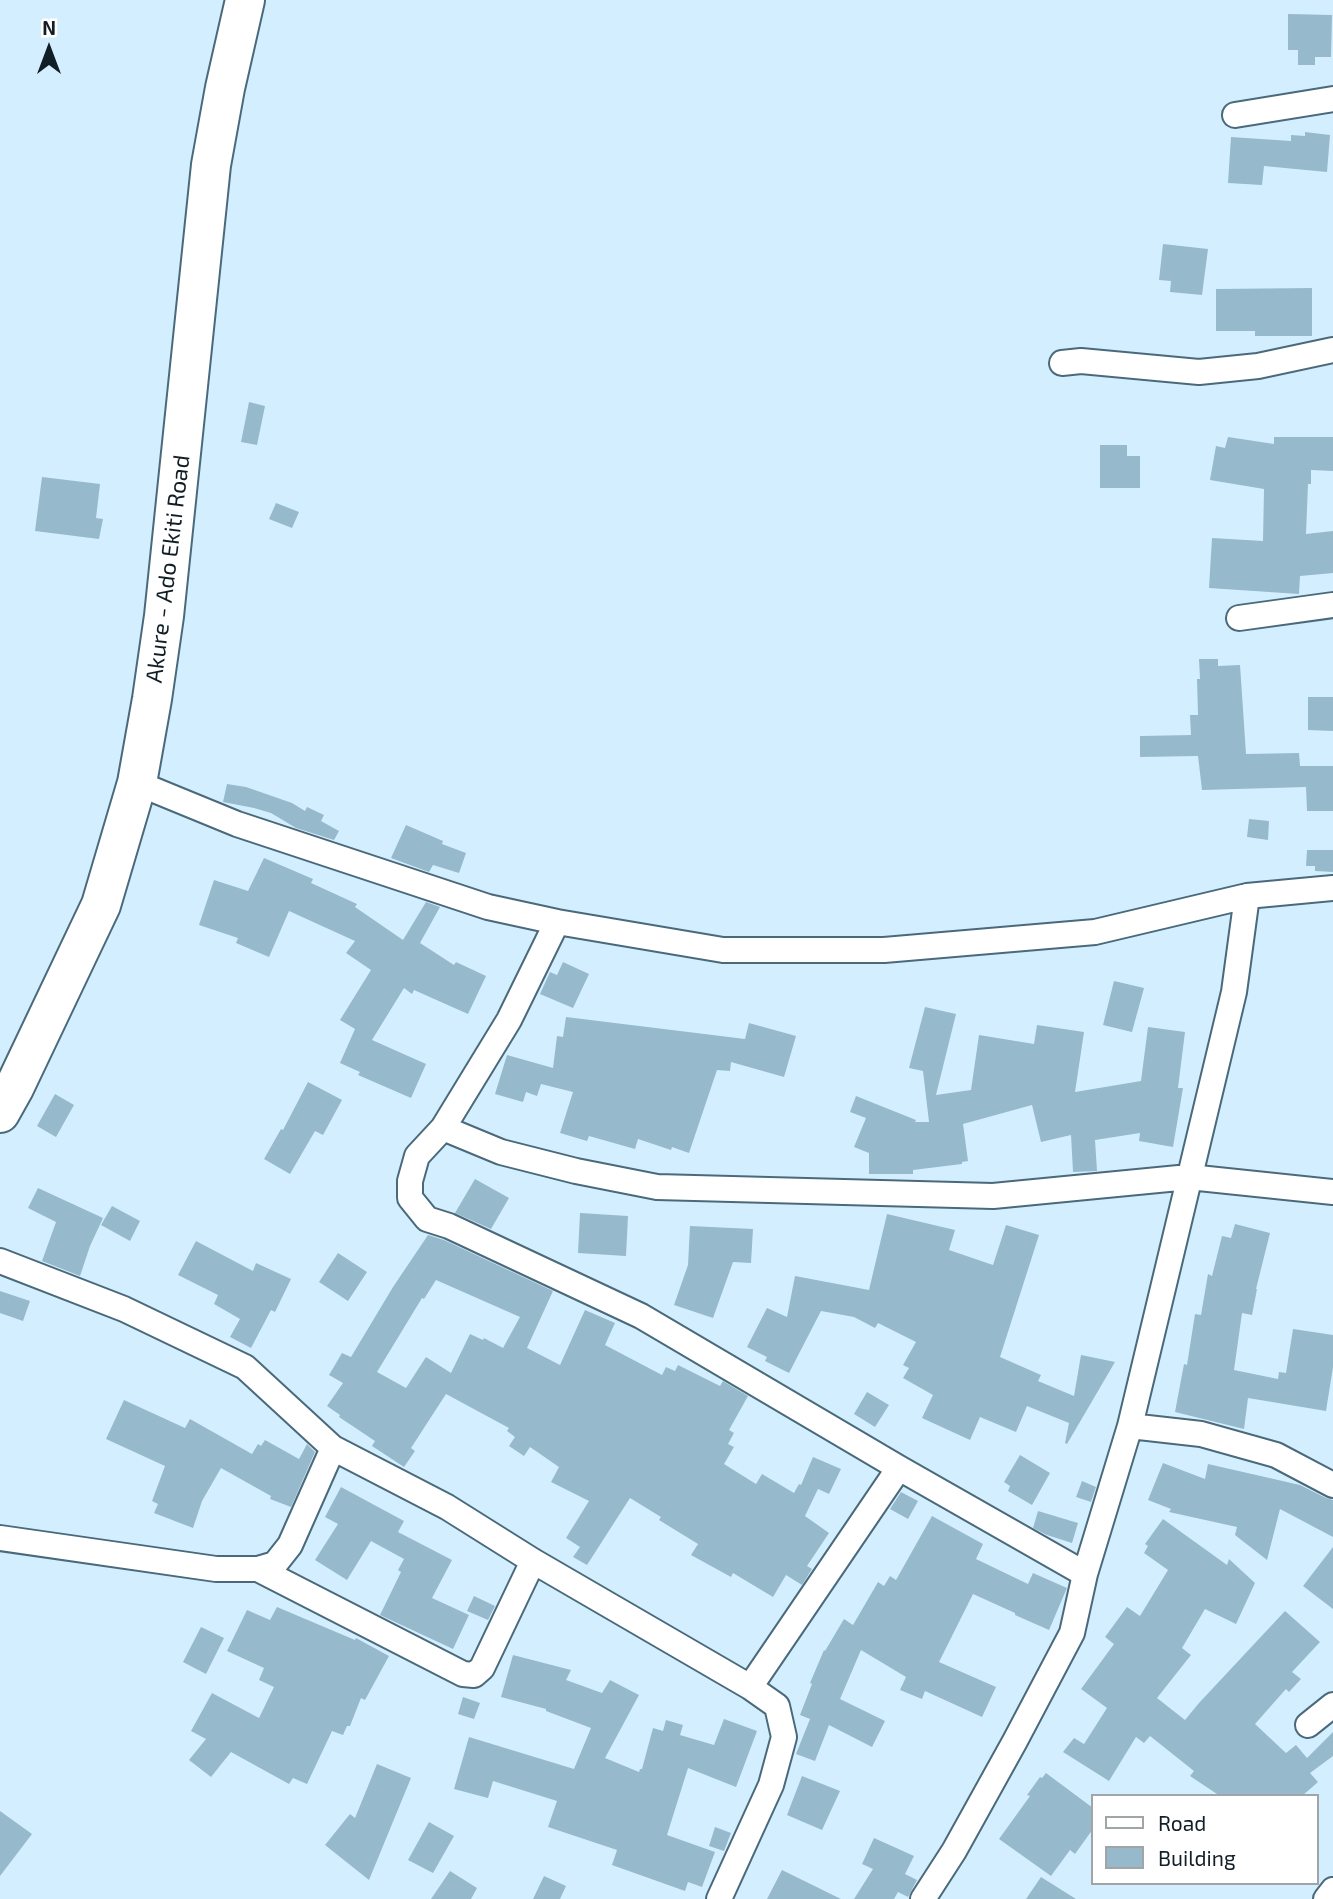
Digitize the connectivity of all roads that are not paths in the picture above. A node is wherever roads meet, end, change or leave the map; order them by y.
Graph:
1 (245, 0) edge
2 (1333, 99) edge
3 (1235, 115) dead end
4 (1333, 350) edge
5 (1062, 363) dead end
6 (1333, 606) edge
7 (1239, 618) dead end
8 (137, 783) junction
9 (1333, 888) edge
10 (1247, 895) junction
11 (557, 922) junction
12 (0, 1113) edge
13 (443, 1128) junction
14 (1189, 1177) junction
15 (1333, 1192) edge
16 (0, 1262) edge
17 (1130, 1426) junction
18 (333, 1448) junction
19 (899, 1468) junction
20 (1333, 1485) edge
21 (0, 1538) edge
22 (533, 1561) junction
23 (258, 1569) junction
24 (1085, 1574) junction
25 (750, 1687) junction
26 (1333, 1705) edge
27 (1308, 1725) dead end
28 (1333, 1890) edge
29 (719, 1899) edge
30 (923, 1899) edge
31 (1326, 1899) edge

1 - 8 main road, Akure - Ado Ekiti Road
2 - 3 street
4 - 5 street
6 - 7 street
8 - 11 street
8 - 12 main road, Akure - Ado Ekiti Road
9 - 10 street
10 - 11 street
10 - 14 street
11 - 13 street
13 - 14 street
13 - 19 street
14 - 15 street
14 - 17 street
16 - 18 street
17 - 20 street
17 - 24 street
18 - 22 street
18 - 23 street
19 - 24 street
19 - 25 street
21 - 23 street
22 - 23 street
22 - 25 street
24 - 30 street
25 - 29 street
26 - 27 street
28 - 31 street

